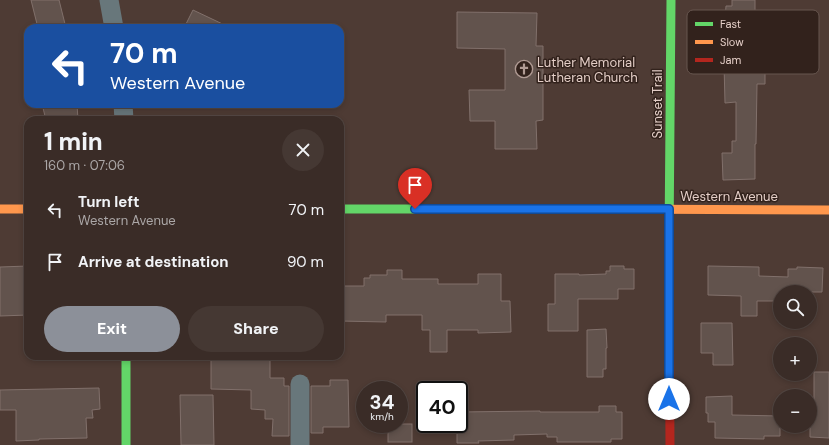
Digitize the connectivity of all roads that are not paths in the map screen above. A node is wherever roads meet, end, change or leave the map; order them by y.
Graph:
1 (109, 0) edge
2 (670, 0) edge
3 (113, 24) edge
4 (344, 208) edge
5 (0, 209) edge
6 (24, 209) edge
7 (669, 209) junction
8 (829, 210) edge
9 (126, 360) edge
10 (300, 384) dead end
11 (126, 445) edge
12 (300, 445) edge
13 (670, 445) edge

1 - 3 street
2 - 7 street, Sunset Trail
4 - 7 street, Western Avenue
5 - 6 street
7 - 8 street, Western Avenue
7 - 13 street, Sunset Trail
9 - 11 street
10 - 12 street

